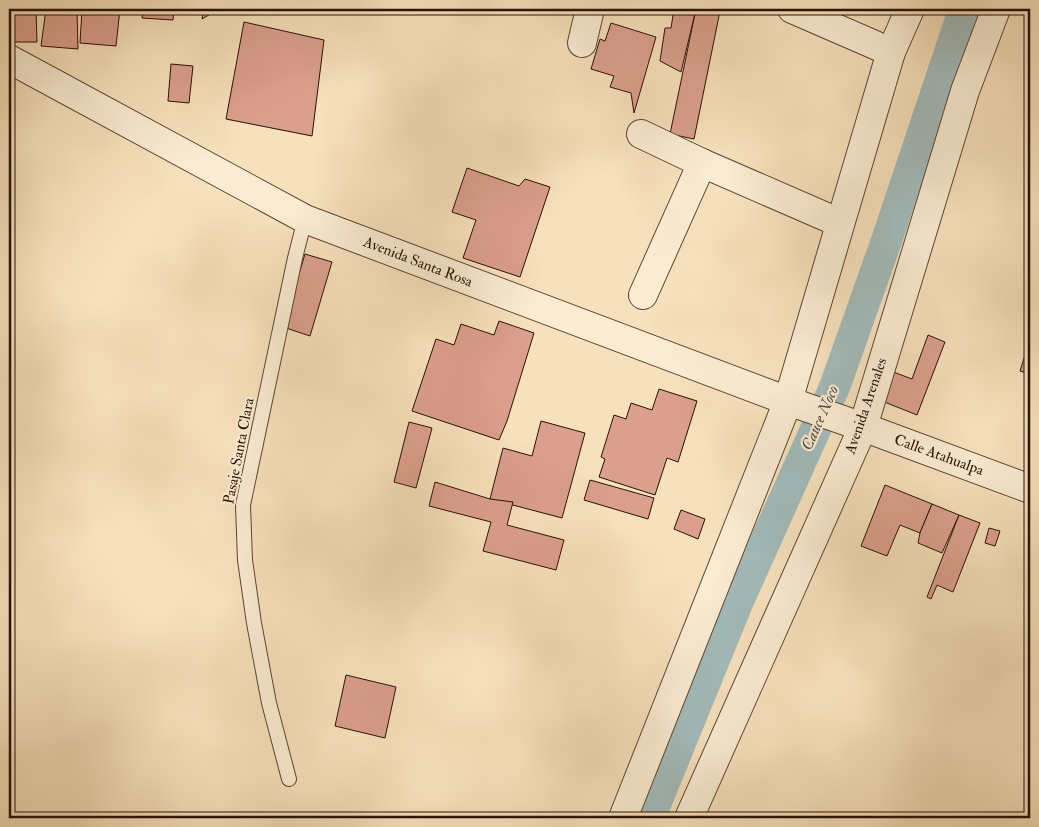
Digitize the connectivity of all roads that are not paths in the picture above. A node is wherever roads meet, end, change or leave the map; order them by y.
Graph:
1 (590, 9) edge
2 (792, 9) edge
3 (910, 9) edge
4 (996, 9) edge
5 (582, 44) dead end
6 (891, 52) junction
7 (9, 59) edge
8 (640, 134) dead end
9 (702, 164) junction
10 (305, 219) junction
11 (840, 223) junction
12 (643, 295) dead end
13 (794, 403) junction
14 (855, 424) junction
15 (1030, 489) edge
16 (290, 779) dead end
17 (623, 818) edge
18 (690, 818) edge

1 - 5 street
2 - 6 street
3 - 6 street
4 - 14 street, Avenida Arenales
6 - 11 street
7 - 10 street, Avenida Santa Rosa
8 - 9 street
9 - 11 street
9 - 12 street
10 - 13 street, Avenida Santa Rosa
10 - 16 lane, Pasaje Santa Clara
11 - 13 street
13 - 14 street, Avenida Santa Rosa
13 - 17 street
14 - 15 street, Calle Atahualpa
14 - 18 street, Avenida Arenales

